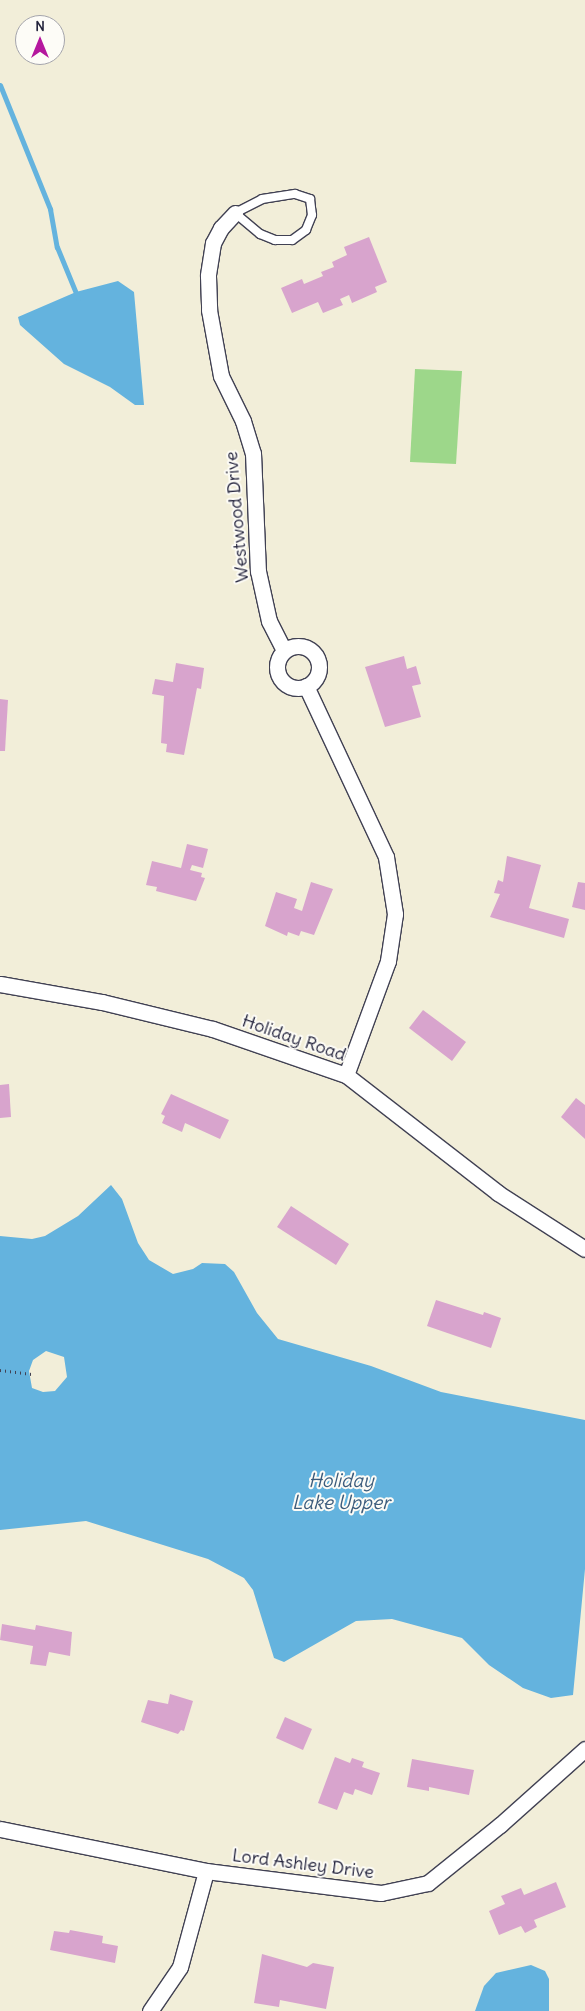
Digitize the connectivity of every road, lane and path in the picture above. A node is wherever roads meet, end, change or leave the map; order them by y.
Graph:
1 (235, 213) junction
2 (284, 650) junction
3 (306, 686) junction
4 (0, 984) edge
5 (346, 1075) junction
6 (585, 1249) edge
7 (0, 1370) edge
8 (32, 1374) dead end
9 (585, 1748) edge
10 (0, 1829) edge
11 (206, 1871) junction
12 (150, 2011) edge

1 - 1 lane
1 - 2 street, Westwood Drive
2 - 3 street
2 - 3 street
3 - 5 street
4 - 5 street, Holiday Road
5 - 6 street, Holiday Road
7 - 8 path
9 - 11 street, Lord Ashley Drive
10 - 11 street, Lord Ashley Drive
11 - 12 street

